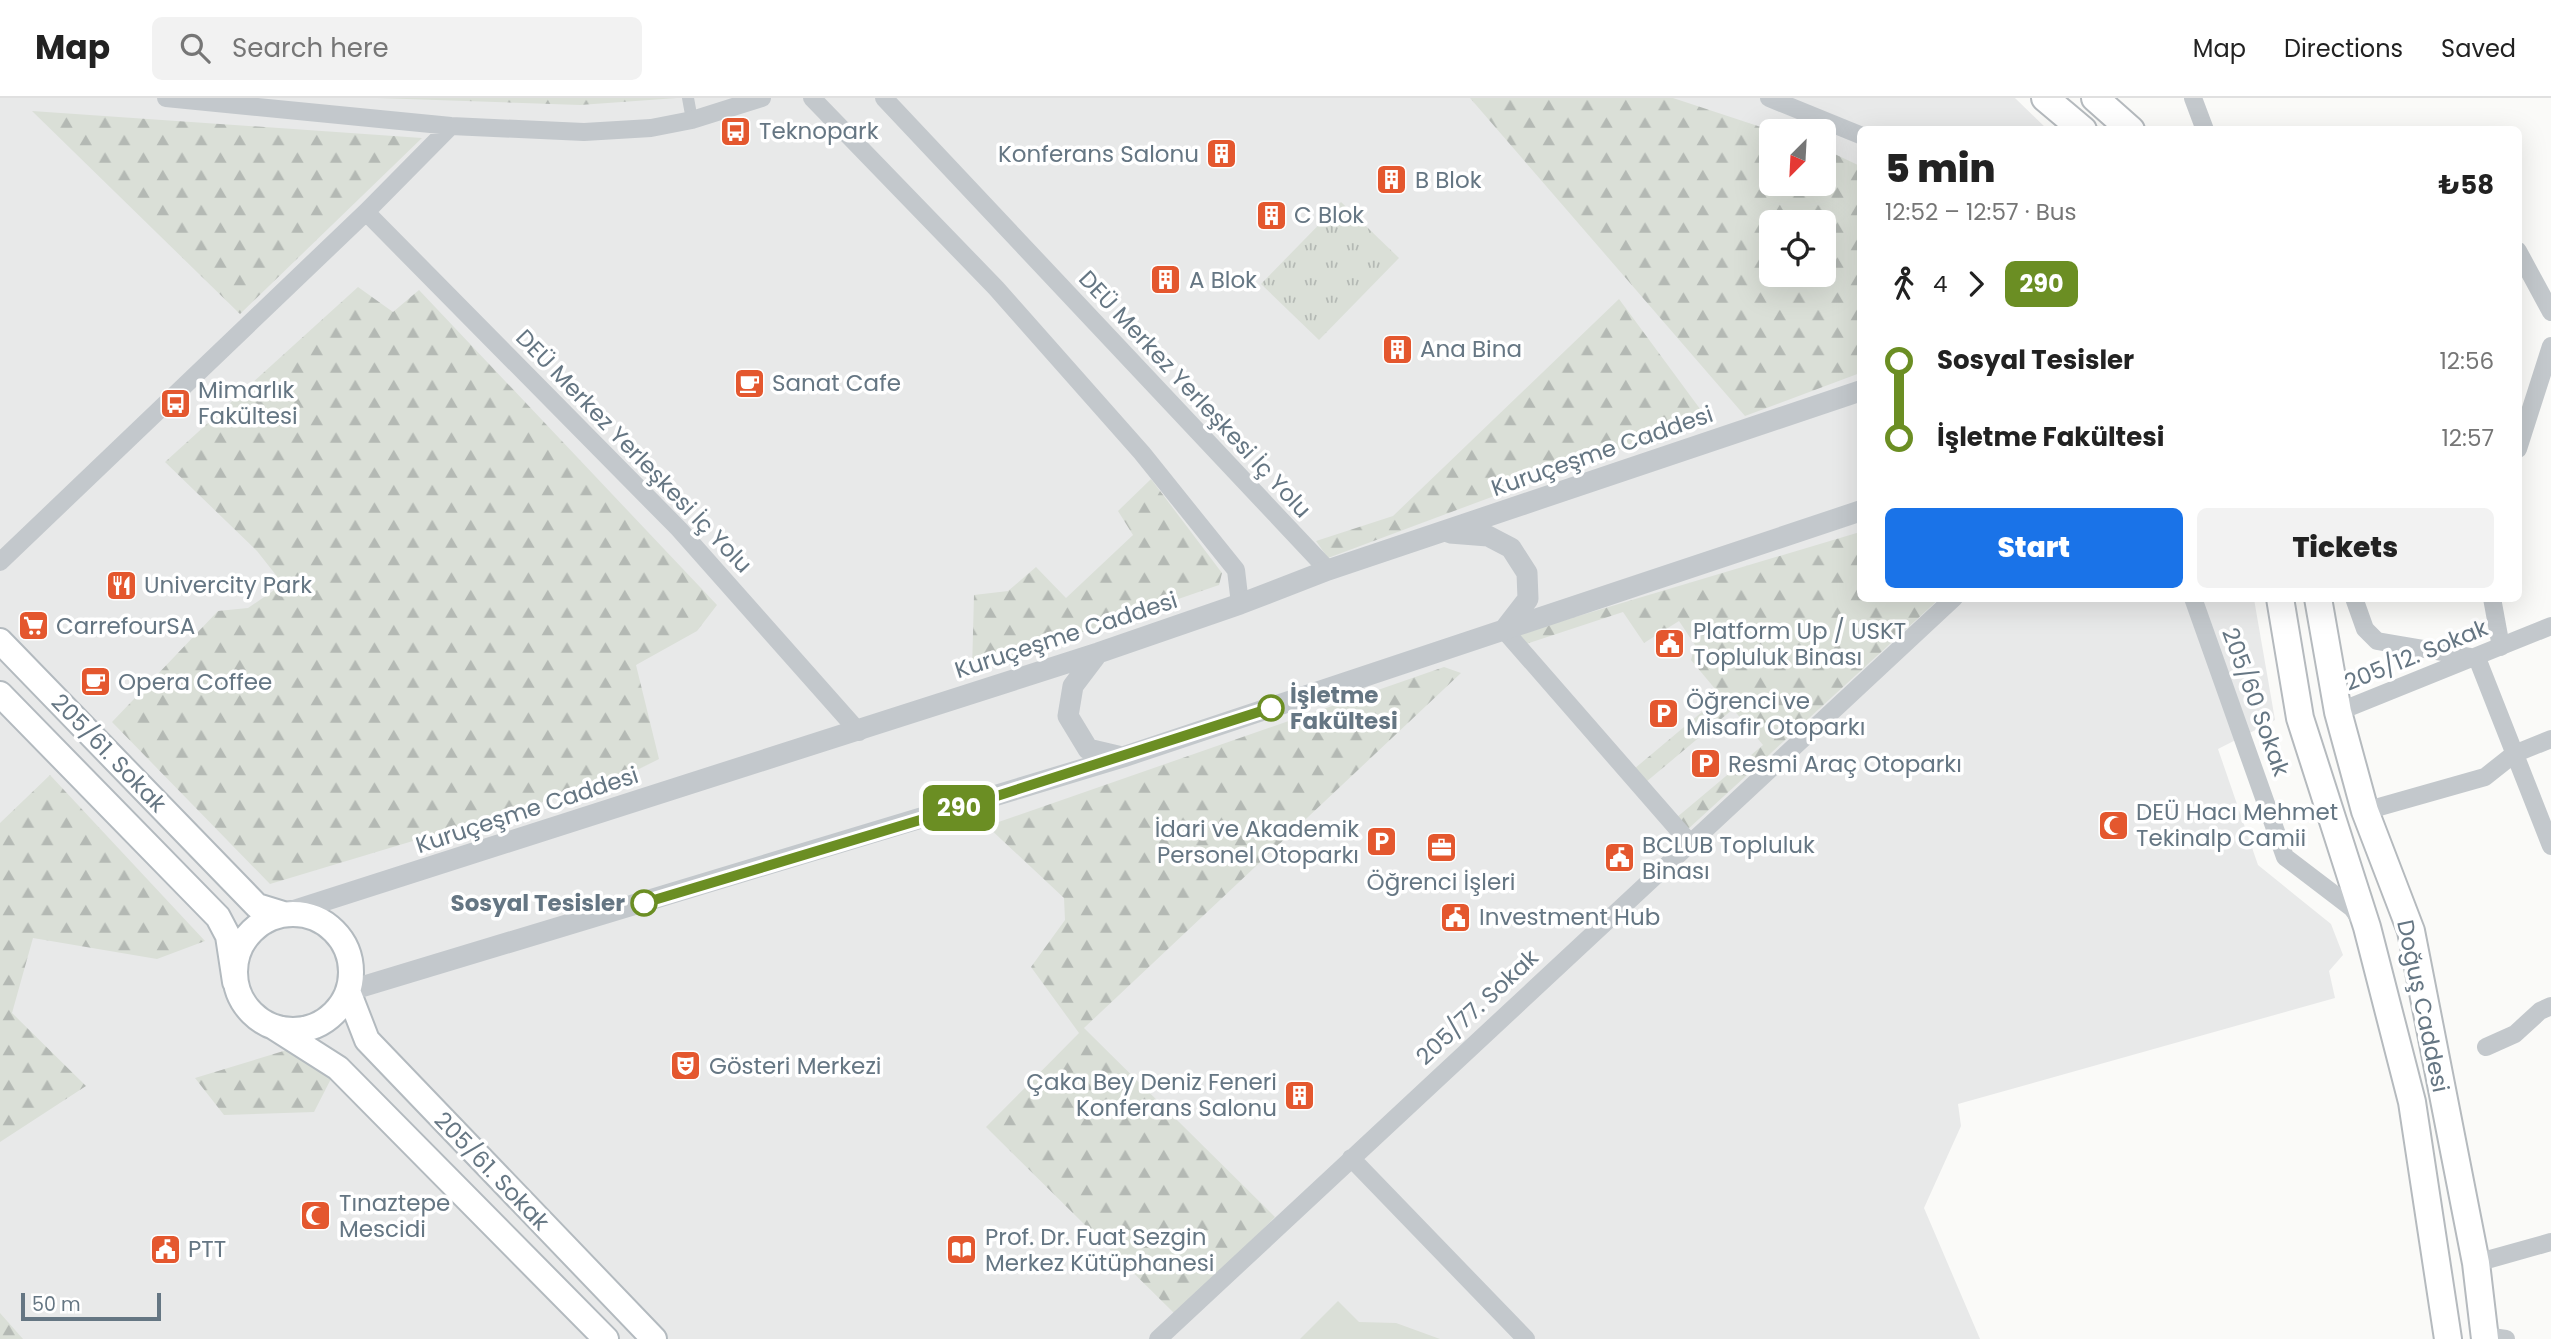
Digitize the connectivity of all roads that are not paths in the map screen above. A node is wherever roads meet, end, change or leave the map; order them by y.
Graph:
1 (166, 98) edge
2 (688, 98) edge
3 (762, 98) edge
4 (812, 98) edge
5 (884, 98) edge
6 (1769, 98) edge
7 (2045, 98) edge
8 (2095, 98) edge
9 (2193, 98) edge
10 (692, 120) junction
11 (451, 126) junction
12 (2078, 126) edge
13 (2126, 126) edge
14 (2204, 126) edge
15 (1857, 134) edge
16 (366, 212) junction
17 (2522, 258) edge
18 (2551, 312) edge
19 (2551, 346) edge
20 (1857, 392) edge
21 (2522, 437) edge
22 (1857, 512) edge
23 (1441, 532) junction
24 (0, 562) edge
25 (1328, 570) junction
26 (1950, 602) edge
27 (2194, 602) edge
28 (2281, 602) edge
29 (2319, 602) edge
30 (2355, 602) edge
31 (2493, 602) edge
32 (1241, 604) junction
33 (2551, 626) edge
34 (1504, 630) junction
35 (0, 641) edge
36 (2501, 647) junction
37 (1098, 653) junction
38 (2477, 658) junction
39 (0, 694) edge
40 (2338, 712) junction
41 (859, 732) junction
42 (2551, 739) edge
43 (2514, 754) junction
44 (1123, 757) junction
45 (2543, 805) edge
46 (2365, 811) junction
47 (1689, 842) junction
48 (2551, 846) edge
49 (2343, 849) junction
50 (2323, 885) junction
51 (283, 914) junction
52 (2367, 928) junction
53 (235, 982) junction
54 (348, 992) junction
55 (2551, 1006) edge
56 (272, 1026) junction
57 (2486, 1047) dead end
58 (1351, 1158) junction
59 (2551, 1242) edge
60 (2476, 1262) junction
61 (2492, 1338) edge
62 (606, 1339) edge
63 (654, 1339) edge
64 (1158, 1339) edge
65 (1526, 1339) edge
66 (2448, 1339) edge

1 - 11 street
2 - 10 street
3 - 10 street
4 - 32 street
5 - 25 street, DEÜ Merkez Yerleşkesi İç Yolu
6 - 15 street
7 - 12 main road
8 - 13 main road
9 - 14 street
10 - 11 street
11 - 16 street
16 - 24 street
16 - 41 street, DEÜ Merkez Yerleşkesi İç Yolu
17 - 18 street
19 - 21 street
20 - 23 street, Kuruçeşme Caddesi
22 - 34 street
23 - 25 street, Kuruçeşme Caddesi
23 - 34 street
25 - 32 street, Kuruçeşme Caddesi
26 - 47 street, 205/77. Sokak
27 - 50 street, 205/60 Sokak
28 - 49 main road, Doğuş Caddesi
29 - 40 main road, Doğuş Caddesi
30 - 38 street
31 - 36 street
32 - 37 street, Kuruçeşme Caddesi
33 - 36 street, 205/12. Sokak
34 - 44 street
34 - 47 street
35 - 51 main road, 205/61. Sokak
36 - 38 street, 205/12. Sokak
37 - 41 street, Kuruçeşme Caddesi
37 - 44 street
38 - 40 street, 205/12. Sokak
38 - 43 street
39 - 53 main road, 205/61. Sokak
40 - 46 main road, Doğuş Caddesi
41 - 51 street, Kuruçeşme Caddesi
42 - 43 street
43 - 45 street
43 - 46 street
44 - 54 street
45 - 48 street
46 - 60 main road, Doğuş Caddesi
47 - 58 street, 205/77. Sokak
49 - 50 street
49 - 52 main road, Doğuş Caddesi
50 - 52 street, 205/60 Sokak
51 - 53 main road
51 - 54 main road
52 - 66 main road, Doğuş Caddesi
53 - 56 main road
54 - 56 main road
54 - 63 main road, 205/61. Sokak
55 - 57 street
56 - 62 main road, 205/61. Sokak
58 - 64 street, 205/77. Sokak
58 - 65 street
59 - 60 street
60 - 61 main road, Doğuş Caddesi

